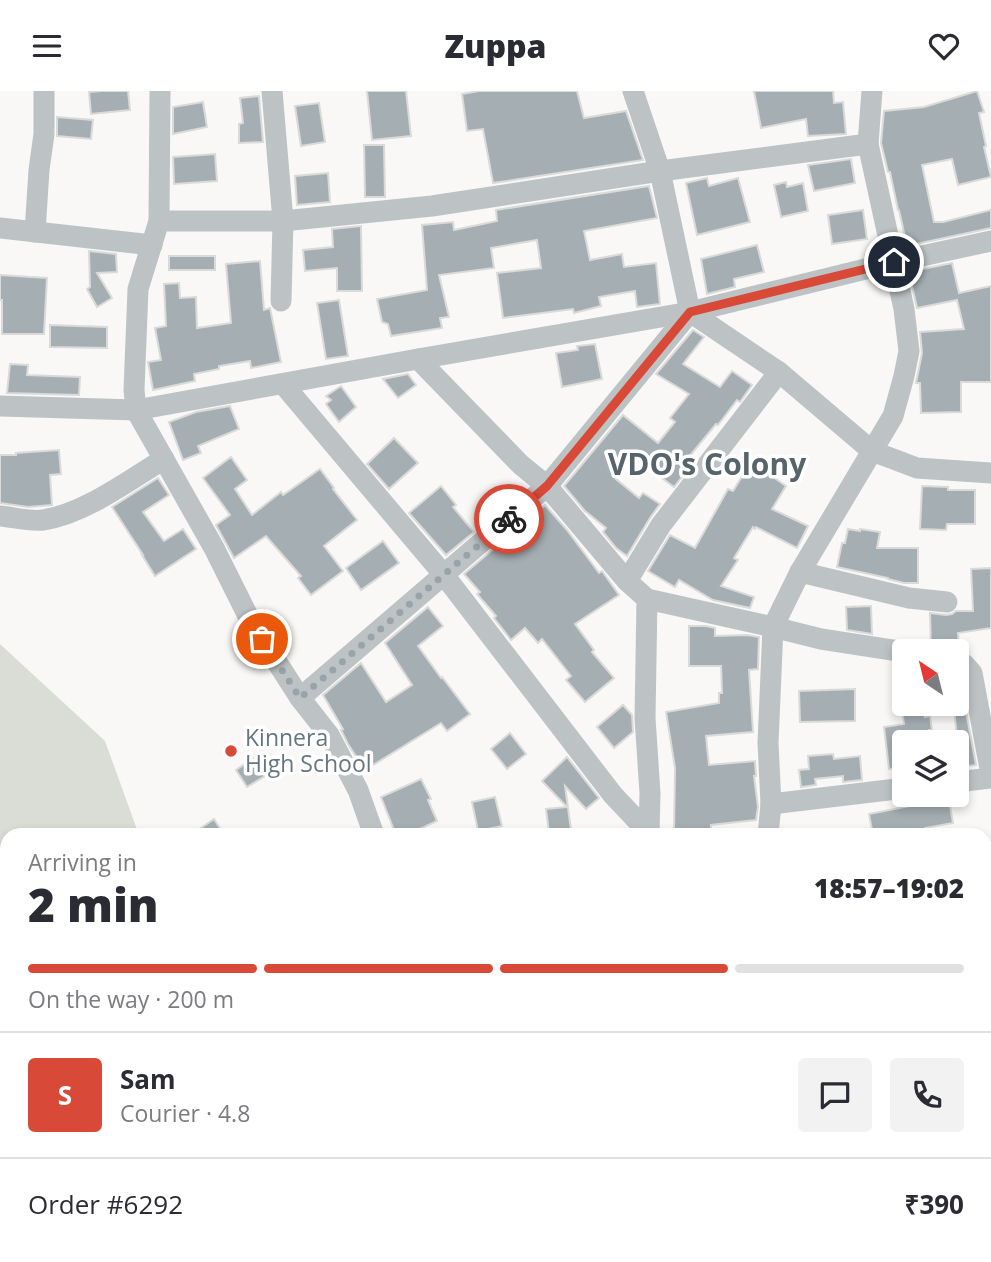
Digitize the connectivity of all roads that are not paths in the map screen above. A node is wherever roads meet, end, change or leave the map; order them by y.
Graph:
1 (44, 91) edge
2 (160, 91) edge
3 (272, 91) edge
4 (633, 91) edge
5 (872, 91) edge
6 (868, 144) junction
7 (660, 171) junction
8 (159, 221) junction
9 (283, 221) junction
10 (0, 228) edge
11 (35, 232) junction
12 (991, 241) edge
13 (152, 245) junction
14 (894, 262) junction
15 (281, 301) dead end
16 (690, 312) junction
17 (418, 359) junction
18 (779, 372) junction
19 (283, 384) junction
20 (0, 406) edge
21 (136, 410) junction
22 (872, 451) junction
23 (164, 459) junction
24 (991, 473) edge
25 (547, 486) junction
26 (0, 516) edge
27 (800, 572) junction
28 (444, 575) junction
29 (627, 581) junction
30 (647, 599) junction
31 (947, 602) dead end
32 (773, 627) junction
33 (892, 650) edge
34 (970, 671) edge
35 (300, 698) junction
36 (991, 776) edge
37 (969, 780) edge
38 (892, 790) edge
39 (772, 804) junction
40 (372, 828) edge
41 (643, 828) edge
42 (648, 828) edge
43 (769, 828) edge

1 - 11 street
2 - 8 street
3 - 9 street
4 - 7 street
5 - 6 street
6 - 7 street
6 - 14 street
7 - 9 street
7 - 16 street
8 - 9 street
8 - 13 street
9 - 15 street
10 - 11 street
11 - 13 street
12 - 14 street
13 - 21 street
14 - 16 street
14 - 22 street
16 - 17 street
16 - 18 street
16 - 25 street
17 - 19 street
17 - 25 street
18 - 22 street
18 - 29 street
19 - 21 street
19 - 28 street
20 - 21 street
21 - 23 street
22 - 24 street
22 - 27 street
23 - 26 street
23 - 35 street
25 - 28 street
25 - 29 street
27 - 31 street
27 - 32 street
28 - 35 street
28 - 41 street
29 - 30 street
30 - 32 street
30 - 42 street
32 - 33 street
32 - 39 street
34 - 36 street
35 - 40 street
36 - 37 street
38 - 39 street
39 - 43 street

